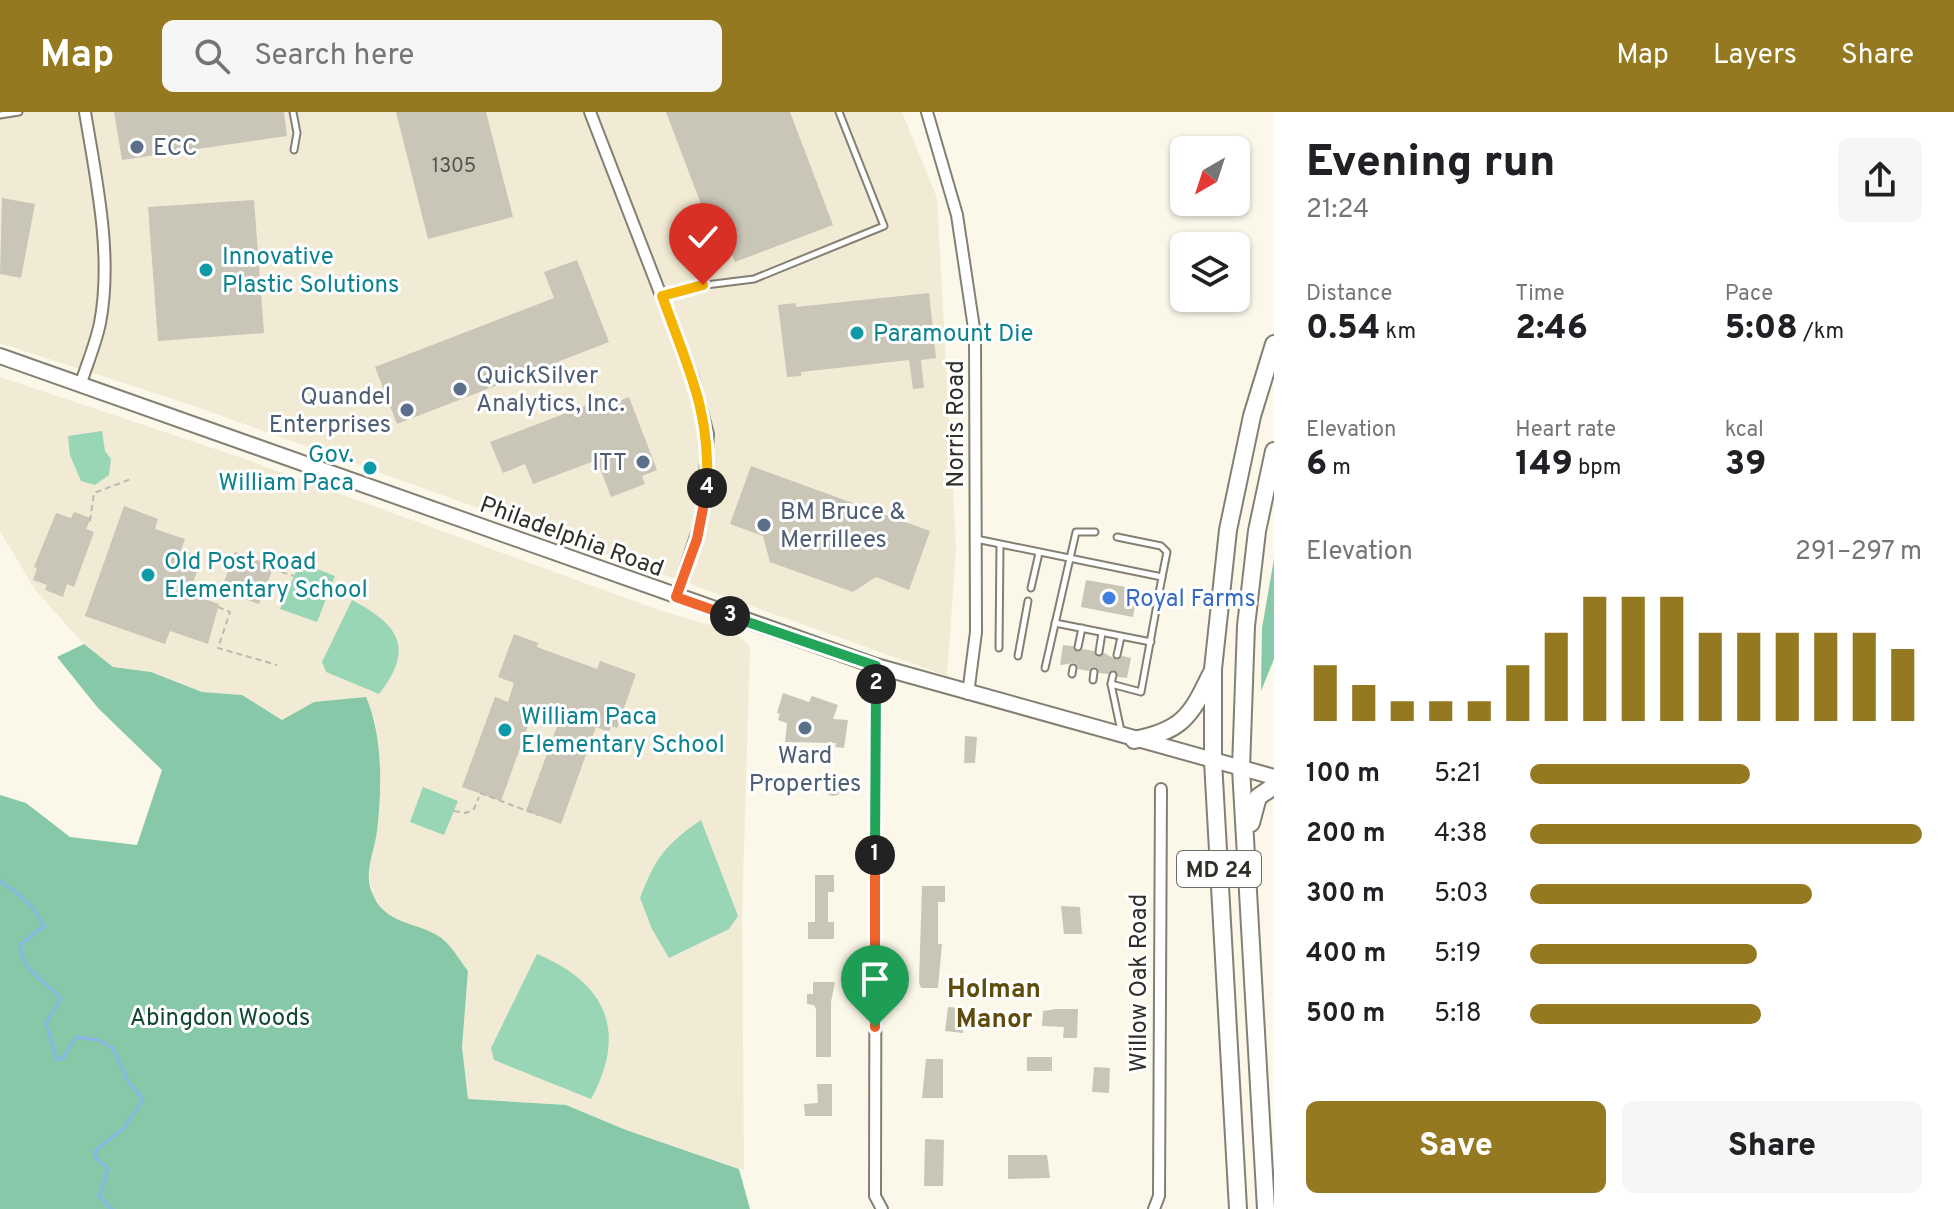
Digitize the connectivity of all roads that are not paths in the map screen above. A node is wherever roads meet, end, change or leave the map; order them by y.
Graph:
1 (19, 112) edge
2 (85, 112) edge
3 (293, 112) edge
4 (590, 112) edge
5 (839, 112) edge
6 (927, 112) edge
7 (0, 115) edge
8 (294, 150) dead end
9 (662, 296) junction
10 (1274, 344) edge
11 (0, 356) edge
12 (81, 383) junction
13 (1274, 451) edge
14 (1095, 532) dead end
15 (1117, 537) dead end
16 (976, 539) junction
17 (1000, 545) junction
18 (1039, 553) junction
19 (1070, 558) junction
20 (1162, 577) junction
21 (1031, 588) dead end
22 (676, 597) junction
23 (1028, 601) dead end
24 (1055, 623) junction
25 (1082, 628) junction
26 (1102, 633) junction
27 (1121, 636) junction
28 (1151, 642) junction
29 (1078, 647) dead end
30 (999, 648) dead end
31 (1099, 652) dead end
32 (1117, 655) dead end
33 (1018, 656) dead end
34 (876, 666) junction
35 (1045, 668) dead end
36 (1213, 669) junction
37 (1094, 672) dead end
38 (1113, 675) dead end
39 (1093, 680) dead end
40 (1111, 684) junction
41 (968, 694) junction
42 (1128, 738) junction
43 (1213, 761) junction
44 (1241, 768) junction
45 (1274, 777) edge
46 (1274, 786) edge
47 (1161, 789) dead end
48 (1245, 830) junction
49 (882, 1209) edge
50 (1154, 1209) edge
51 (1238, 1209) edge
52 (1266, 1209) edge

1 - 7 lane
2 - 12 street
3 - 8 lane
4 - 9 street
5 - 9 lane
6 - 16 street, Norris Road
9 - 22 street
10 - 36 highway, MD 24
11 - 12 main road, Philadelphia Road
12 - 22 main road, Philadelphia Road
13 - 44 highway, MD 24
14 - 19 lane
15 - 20 lane
16 - 17 lane
16 - 41 street, Norris Road
17 - 18 lane
17 - 30 lane
18 - 19 lane
18 - 21 lane
19 - 20 lane
19 - 24 lane
20 - 28 lane
22 - 34 main road, Philadelphia Road
23 - 33 lane
24 - 25 lane
24 - 35 lane
25 - 26 lane
25 - 29 lane
26 - 27 lane
26 - 31 lane
27 - 28 lane
27 - 32 lane
28 - 40 lane
34 - 41 main road, Philadelphia Road
34 - 49 street
36 - 42 highway
36 - 43 highway, MD 24
37 - 39 lane
38 - 40 lane
40 - 42 lane
41 - 42 main road, Philadelphia Road
42 - 43 main road, Philadelphia Road
43 - 44 main road, Philadelphia Road
43 - 51 highway, MD 24
44 - 45 main road, Philadelphia Road
44 - 48 highway, MD 24
46 - 48 highway
47 - 50 street, Willow Oak Road
48 - 52 highway, MD 24

